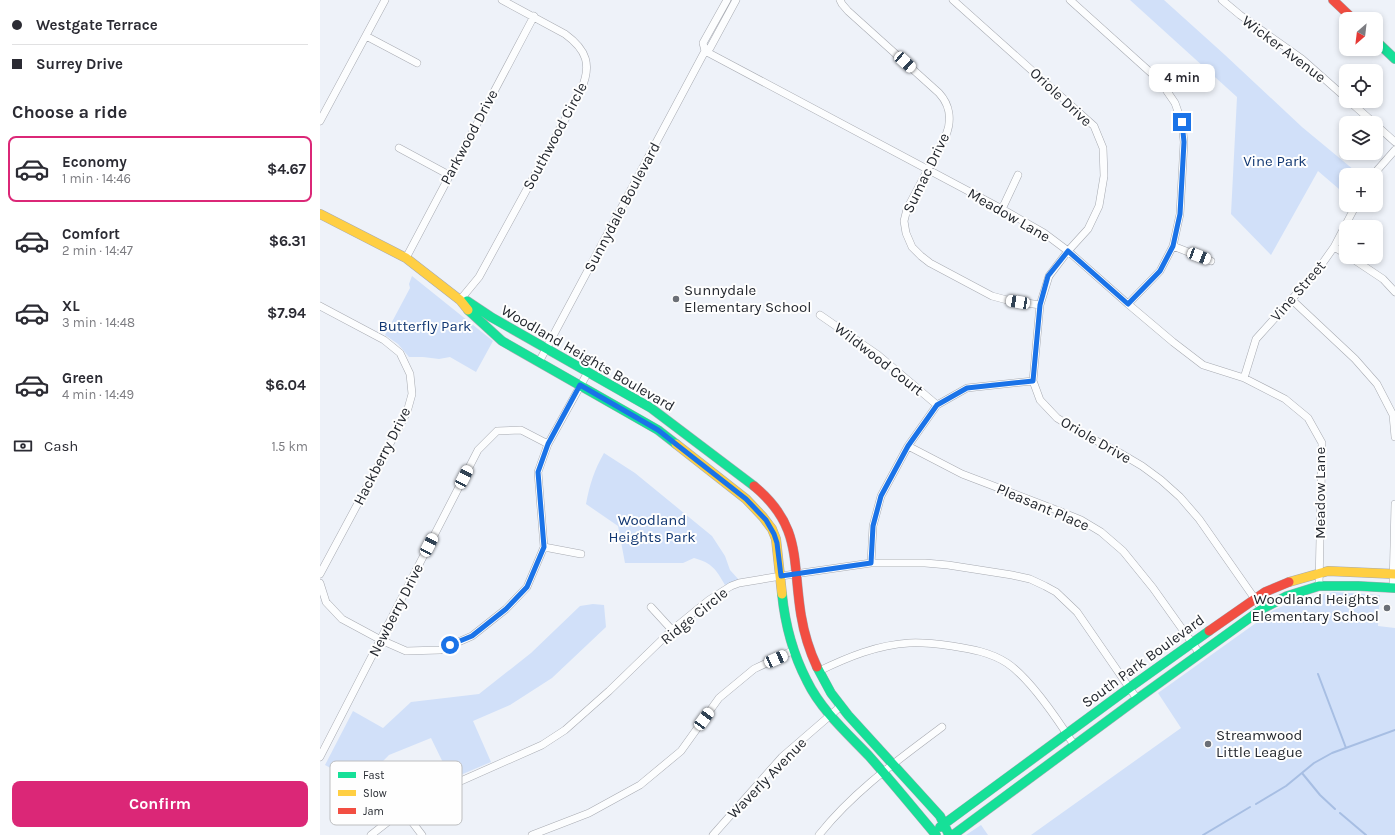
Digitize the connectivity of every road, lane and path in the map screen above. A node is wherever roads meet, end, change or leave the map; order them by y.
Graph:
1 (385, 0) edge
2 (502, 0) edge
3 (726, 0) edge
4 (736, 0) edge
5 (840, 0) edge
6 (953, 0) edge
7 (1070, 0) edge
8 (1222, 0) edge
9 (1333, 0) edge
10 (1346, 12) edge
11 (534, 16) junction
12 (366, 36) junction
13 (1383, 48) edge
14 (705, 51) junction
15 (1395, 59) edge
16 (417, 63) dead end
17 (1339, 92) edge
18 (1357, 108) edge
19 (1366, 116) edge
20 (320, 121) edge
21 (1383, 131) edge
22 (1395, 142) edge
23 (399, 148) dead end
24 (1395, 150) edge
25 (1379, 168) edge
26 (927, 169) junction
27 (449, 175) junction
28 (1018, 176) dead end
29 (1002, 209) junction
30 (1352, 212) edge
31 (320, 214) edge
32 (1173, 246) junction
33 (1334, 247) junction
34 (1339, 250) edge
35 (1068, 251) junction
36 (406, 258) junction
37 (1211, 261) dead end
38 (1360, 264) edge
39 (1395, 292) edge
40 (1291, 299) junction
41 (460, 300) junction
42 (1128, 304) junction
43 (1040, 305) junction
44 (320, 306) edge
45 (820, 315) dead end
46 (546, 348) junction
47 (538, 362) junction
48 (588, 372) junction
49 (1244, 378) junction
50 (1033, 381) junction
51 (580, 385) junction
52 (937, 405) junction
53 (1395, 437) edge
54 (548, 444) junction
55 (908, 446) junction
56 (1395, 504) edge
57 (544, 547) junction
58 (581, 554) dead end
59 (871, 563) junction
60 (1320, 573) junction
61 (320, 574) edge
62 (797, 574) junction
63 (1394, 574) edge
64 (781, 576) junction
65 (320, 583) edge
66 (1319, 586) junction
67 (1394, 588) edge
68 (1255, 598) junction
69 (651, 607) dead end
70 (1262, 609) junction
71 (672, 630) junction
72 (381, 640) junction
73 (1192, 643) junction
74 (794, 650) junction
75 (1200, 654) junction
76 (819, 671) junction
77 (1129, 688) junction
78 (1137, 699) junction
79 (841, 706) junction
80 (831, 715) junction
81 (942, 727) dead end
82 (1067, 734) junction
83 (1074, 745) junction
84 (320, 757) edge
85 (893, 764) junction
86 (883, 772) junction
87 (462, 780) edge
88 (945, 823) junction
89 (384, 825) edge
90 (414, 825) edge
91 (934, 834) edge
92 (371, 835) edge
93 (422, 835) edge
94 (532, 835) edge
95 (713, 835) edge
96 (819, 835) edge
97 (949, 835) edge
98 (953, 835) edge

1 - 12 street
2 - 11 street, Southwood Circle
3 - 14 street, Sunnydale Boulevard
4 - 14 street, Sunnydale Boulevard
5 - 26 street, Sumac Drive
6 - 35 street, Oriole Drive
7 - 32 street
8 - 17 street, Wicker Avenue
9 - 10 street
11 - 27 street, Parkwood Drive
11 - 41 street, Southwood Circle
12 - 16 street
12 - 20 street
13 - 15 street
14 - 26 street, Meadow Lane
14 - 46 street, Sunnydale Boulevard
18 - 19 street
21 - 22 street
23 - 27 street
24 - 25 street
26 - 29 street, Meadow Lane
26 - 43 street, Sumac Drive
27 - 36 street, Parkwood Drive
28 - 29 street
29 - 35 street, Meadow Lane
30 - 33 street, Vine Street
31 - 36 street, Woodland Heights Boulevard
32 - 37 street
32 - 42 street
33 - 34 street
33 - 40 street, Vine Street
35 - 42 street, Meadow Lane
35 - 43 street, Oriole Drive
36 - 41 street, Woodland Heights Boulevard
38 - 39 street
40 - 49 street, Vine Street
40 - 53 street
41 - 46 street, Woodland Heights Boulevard
41 - 47 street, Woodland Heights Boulevard
42 - 49 street, Meadow Lane
43 - 50 street, Oriole Drive
44 - 61 street, Hackberry Drive
45 - 52 street, Wildwood Court
46 - 47 street, Sunnydale Boulevard
46 - 48 street, Woodland Heights Boulevard
47 - 51 street, Woodland Heights Boulevard
48 - 51 street
48 - 62 street, Woodland Heights Boulevard
49 - 60 street, Meadow Lane
50 - 52 street
50 - 68 street, Oriole Drive
51 - 54 street
51 - 64 street, Woodland Heights Boulevard
52 - 55 street
54 - 57 street
54 - 72 street, Newberry Drive
55 - 59 street
55 - 73 street, Pleasant Place
56 - 63 street
57 - 58 street
57 - 72 street
59 - 62 street, Ridge Circle
59 - 77 street, Ridge Circle
60 - 63 street, South Park Boulevard
60 - 66 street, Meadow Lane
60 - 68 street, South Park Boulevard
62 - 64 street, Ridge Circle
62 - 76 street, Woodland Heights Boulevard
63 - 67 street
64 - 71 street, Ridge Circle
64 - 74 street, Woodland Heights Boulevard
65 - 72 street
66 - 67 street, South Park Boulevard
66 - 70 street, South Park Boulevard
68 - 70 street, Oriole Drive
68 - 73 street, South Park Boulevard
69 - 71 street
70 - 75 street, South Park Boulevard
71 - 87 street, Ridge Circle
72 - 84 street, Newberry Drive
73 - 75 street, Pleasant Place
73 - 77 street, South Park Boulevard
74 - 80 street, Woodland Heights Boulevard
74 - 94 street
75 - 78 street, South Park Boulevard
76 - 79 street, Woodland Heights Boulevard
76 - 82 street
77 - 78 street, Ridge Circle
77 - 82 street, South Park Boulevard
78 - 83 street, South Park Boulevard
79 - 80 street, Waverly Avenue
79 - 85 street, Woodland Heights Boulevard
80 - 86 street, Woodland Heights Boulevard
80 - 95 street, Waverly Avenue
81 - 85 street
82 - 83 street
82 - 88 street, South Park Boulevard
83 - 98 street, South Park Boulevard
85 - 86 street
85 - 88 street, Woodland Heights Boulevard
86 - 91 street, Woodland Heights Boulevard
86 - 96 street
88 - 91 street, South Park Boulevard
88 - 97 street, Woodland Heights Boulevard
89 - 92 street, Ridge Circle
90 - 93 street

